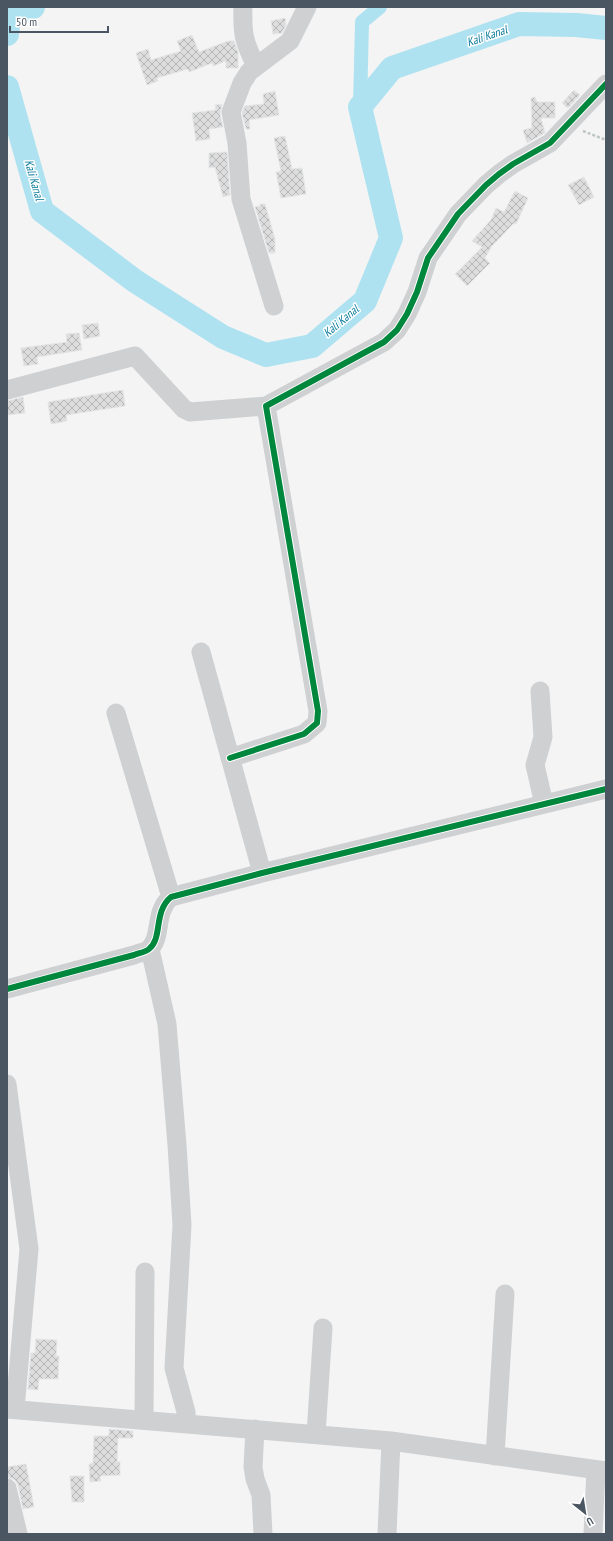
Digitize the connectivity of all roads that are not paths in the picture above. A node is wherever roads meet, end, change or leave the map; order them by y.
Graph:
1 (243, 7) edge
2 (307, 7) edge
3 (256, 66) junction
4 (606, 84) edge
5 (274, 306) dead end
6 (7, 390) edge
7 (266, 406) junction
8 (201, 652) dead end
9 (540, 691) dead end
10 (116, 713) dead end
11 (230, 758) junction
12 (606, 789) edge
13 (544, 804) junction
14 (262, 873) junction
15 (171, 897) junction
16 (150, 949) junction
17 (7, 989) edge
18 (7, 1084) edge
19 (145, 1272) dead end
20 (505, 1294) dead end
21 (323, 1328) dead end
22 (11, 1409) edge
23 (144, 1420) junction
24 (186, 1422) junction
25 (255, 1429) junction
26 (316, 1434) junction
27 (391, 1441) junction
28 (495, 1456) junction
29 (601, 1471) edge
30 (7, 1488) edge
31 (18, 1534) edge
32 (263, 1534) edge
33 (387, 1534) edge
34 (593, 1534) edge

1 - 3 street
2 - 3 street
3 - 5 street
4 - 7 street
6 - 7 street
7 - 11 street
8 - 11 street
9 - 13 street
10 - 15 street
11 - 14 street
12 - 13 street
13 - 14 street
14 - 15 street
15 - 16 street
16 - 17 street
16 - 24 street
18 - 22 street
19 - 23 street
20 - 28 street
21 - 26 street
22 - 23 street
23 - 24 street
24 - 25 street
25 - 26 street
25 - 32 street
26 - 27 street
27 - 28 street
27 - 33 street
28 - 29 street
29 - 34 street
30 - 31 street

